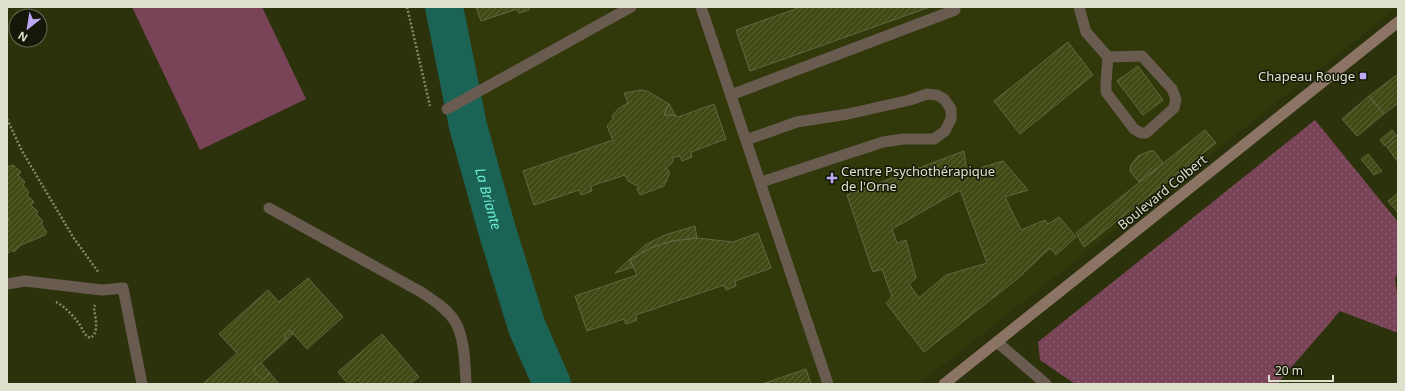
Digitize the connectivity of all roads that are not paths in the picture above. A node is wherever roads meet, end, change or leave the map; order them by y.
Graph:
1 (631, 7) edge
2 (701, 7) edge
3 (1078, 7) edge
4 (956, 10) dead end
5 (1398, 22) edge
6 (1108, 57) junction
7 (731, 94) junction
8 (447, 109) dead end
9 (746, 140) junction
10 (760, 182) junction
11 (269, 208) dead end
12 (7, 284) edge
13 (997, 342) junction
14 (142, 384) edge
15 (466, 384) edge
16 (828, 384) edge
17 (944, 384) edge
18 (1046, 384) edge

1 - 8 street
2 - 7 street
3 - 6 street
4 - 7 street
5 - 13 main road, Boulevard Colbert
6 - 6 street
7 - 9 street
9 - 10 street
9 - 10 street
10 - 16 street
11 - 15 street
12 - 14 street
13 - 17 main road, Boulevard Colbert
13 - 18 street

